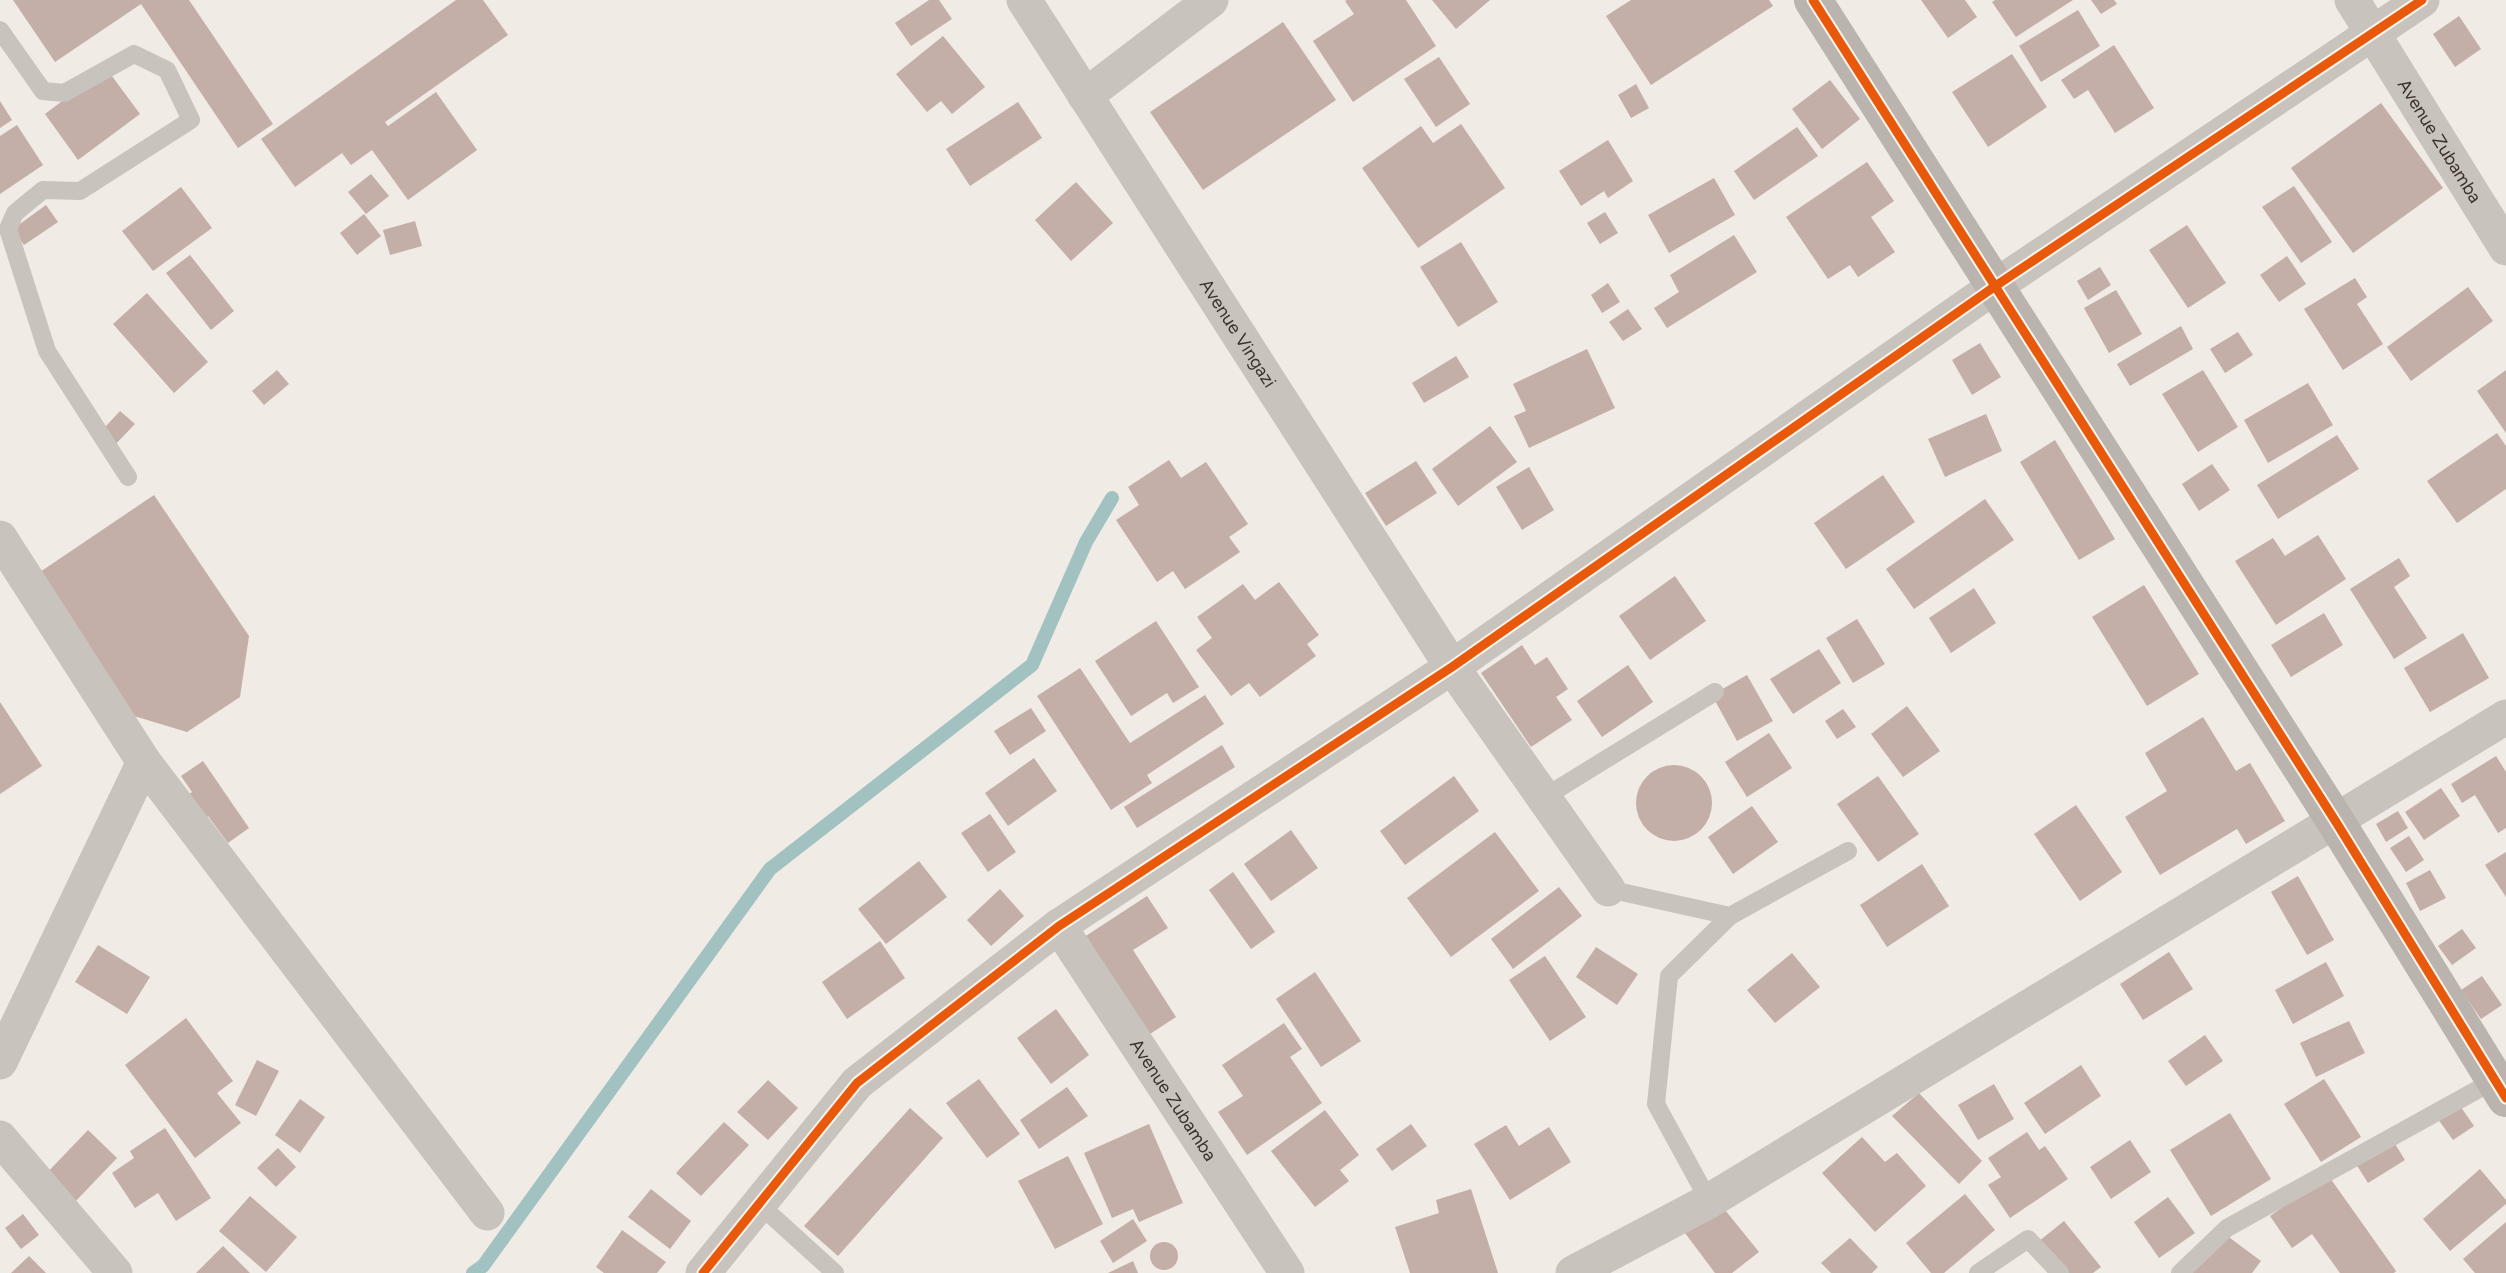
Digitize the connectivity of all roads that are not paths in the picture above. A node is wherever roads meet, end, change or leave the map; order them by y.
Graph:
1 (1024, 0) edge
2 (1212, 0) edge
3 (1813, 0) edge
4 (2352, 0) edge
5 (2422, 0) edge
6 (0, 30) edge
7 (2372, 35) junction
8 (1085, 96) junction
9 (2506, 248) edge
10 (1994, 287) junction
11 (128, 477) dead end
12 (0, 538) edge
13 (1452, 667) junction
14 (1715, 692) dead end
15 (2506, 717) edge
16 (144, 762) junction
17 (1543, 798) junction
18 (2336, 822) junction
19 (1848, 851) dead end
20 (1608, 889) joint
21 (1730, 916) junction
22 (1059, 926) junction
23 (0, 1062) edge
24 (2500, 1089) edge
25 (0, 1138) edge
26 (1709, 1201) junction
27 (759, 1204) junction
28 (487, 1213) dead end
29 (115, 1273) edge
30 (703, 1273) edge
31 (835, 1273) edge
32 (1287, 1273) edge
33 (1573, 1273) edge
34 (1978, 1273) edge
35 (2060, 1273) edge
36 (2180, 1273) edge

1 - 8 street, Avenue Vingazi
2 - 8 street
3 - 10 street
4 - 7 street, Avenue Zubamba
5 - 7 street
6 - 11 lane
7 - 9 street, Avenue Zubamba
7 - 10 street
8 - 13 street, Avenue Vingazi
10 - 13 street
10 - 18 street
12 - 16 street
13 - 17 street, Avenue Vingazi
13 - 22 street
14 - 17 lane
15 - 18 street
16 - 23 street
16 - 28 street
17 - 20 street, Avenue Vingazi
18 - 24 street
18 - 26 street
19 - 21 lane
20 - 21 lane
21 - 26 lane
22 - 27 street
22 - 32 street, Avenue Zubamba
24 - 36 lane
25 - 29 street
26 - 33 street
27 - 30 street
27 - 31 lane
34 - 35 lane

